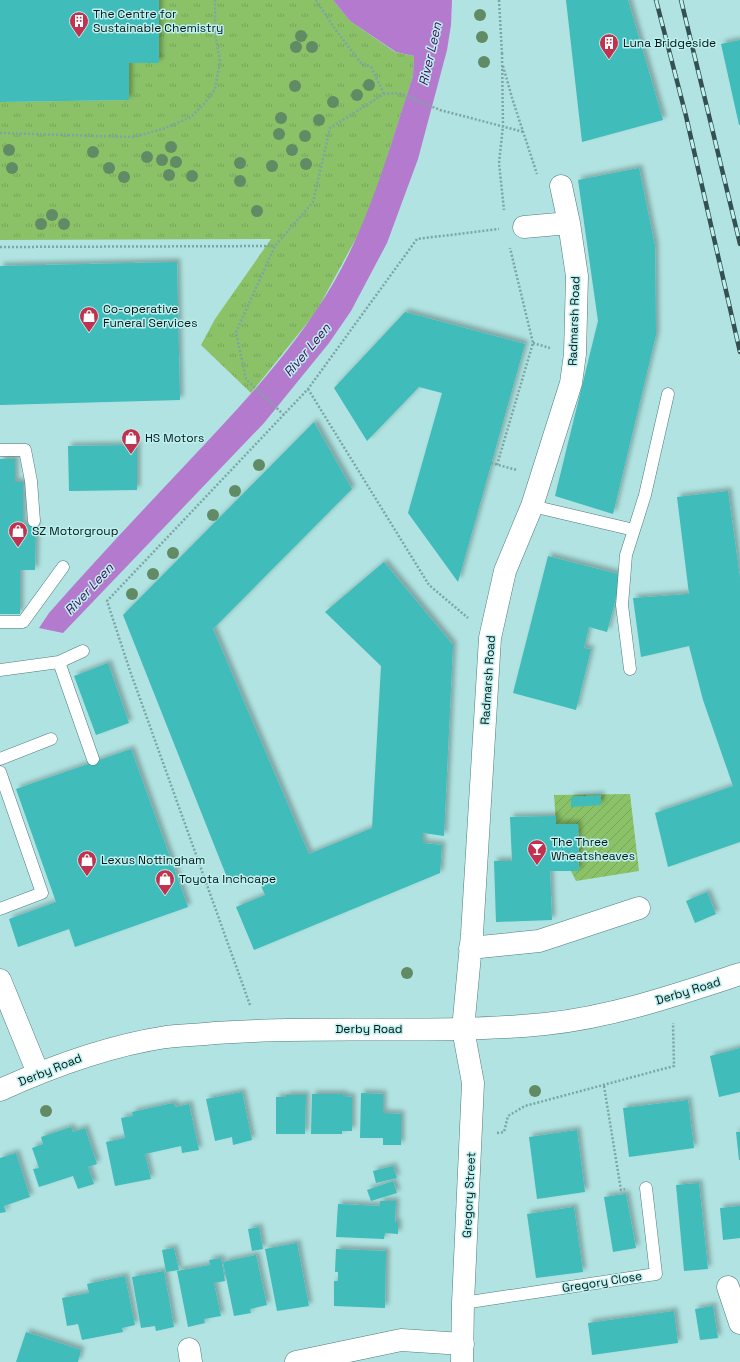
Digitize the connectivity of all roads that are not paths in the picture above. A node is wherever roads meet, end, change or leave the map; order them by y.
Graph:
1 (562, 186) dead end
2 (569, 224) junction
3 (515, 228) road end
4 (668, 394) dead end
5 (0, 450) edge
6 (532, 506) junction
7 (34, 521) dead end
8 (634, 530) junction
9 (63, 567) dead end
10 (0, 622) edge
11 (83, 651) dead end
12 (60, 662) junction
13 (630, 669) dead end
14 (0, 670) edge
15 (51, 739) dead end
16 (0, 759) edge
17 (93, 759) dead end
18 (0, 772) edge
19 (639, 908) dead end
20 (0, 909) edge
21 (470, 948) junction
22 (740, 974) edge
23 (0, 980) edge
24 (463, 1029) junction
25 (38, 1073) junction
26 (0, 1090) edge
27 (646, 1188) road end
28 (728, 1287) dead end
29 (463, 1303) junction
30 (739, 1317) edge
31 (463, 1353) edge
32 (296, 1362) edge

1 - 2 street, Radmarsh Road
2 - 3 street
2 - 6 street, Radmarsh Road
4 - 8 lane
5 - 7 lane
6 - 8 lane
6 - 21 street, Radmarsh Road
8 - 13 lane
9 - 10 lane
11 - 12 lane
12 - 14 lane
12 - 17 lane
15 - 16 lane
18 - 20 lane
19 - 21 street
21 - 24 street, Radmarsh Road
22 - 24 street, Derby Road
23 - 25 street
24 - 25 street, Derby Road
24 - 29 street, Gregory Street
25 - 26 street, Derby Road
27 - 29 lane, Gregory Close
28 - 30 street
29 - 31 street, Gregory Street
31 - 32 street

